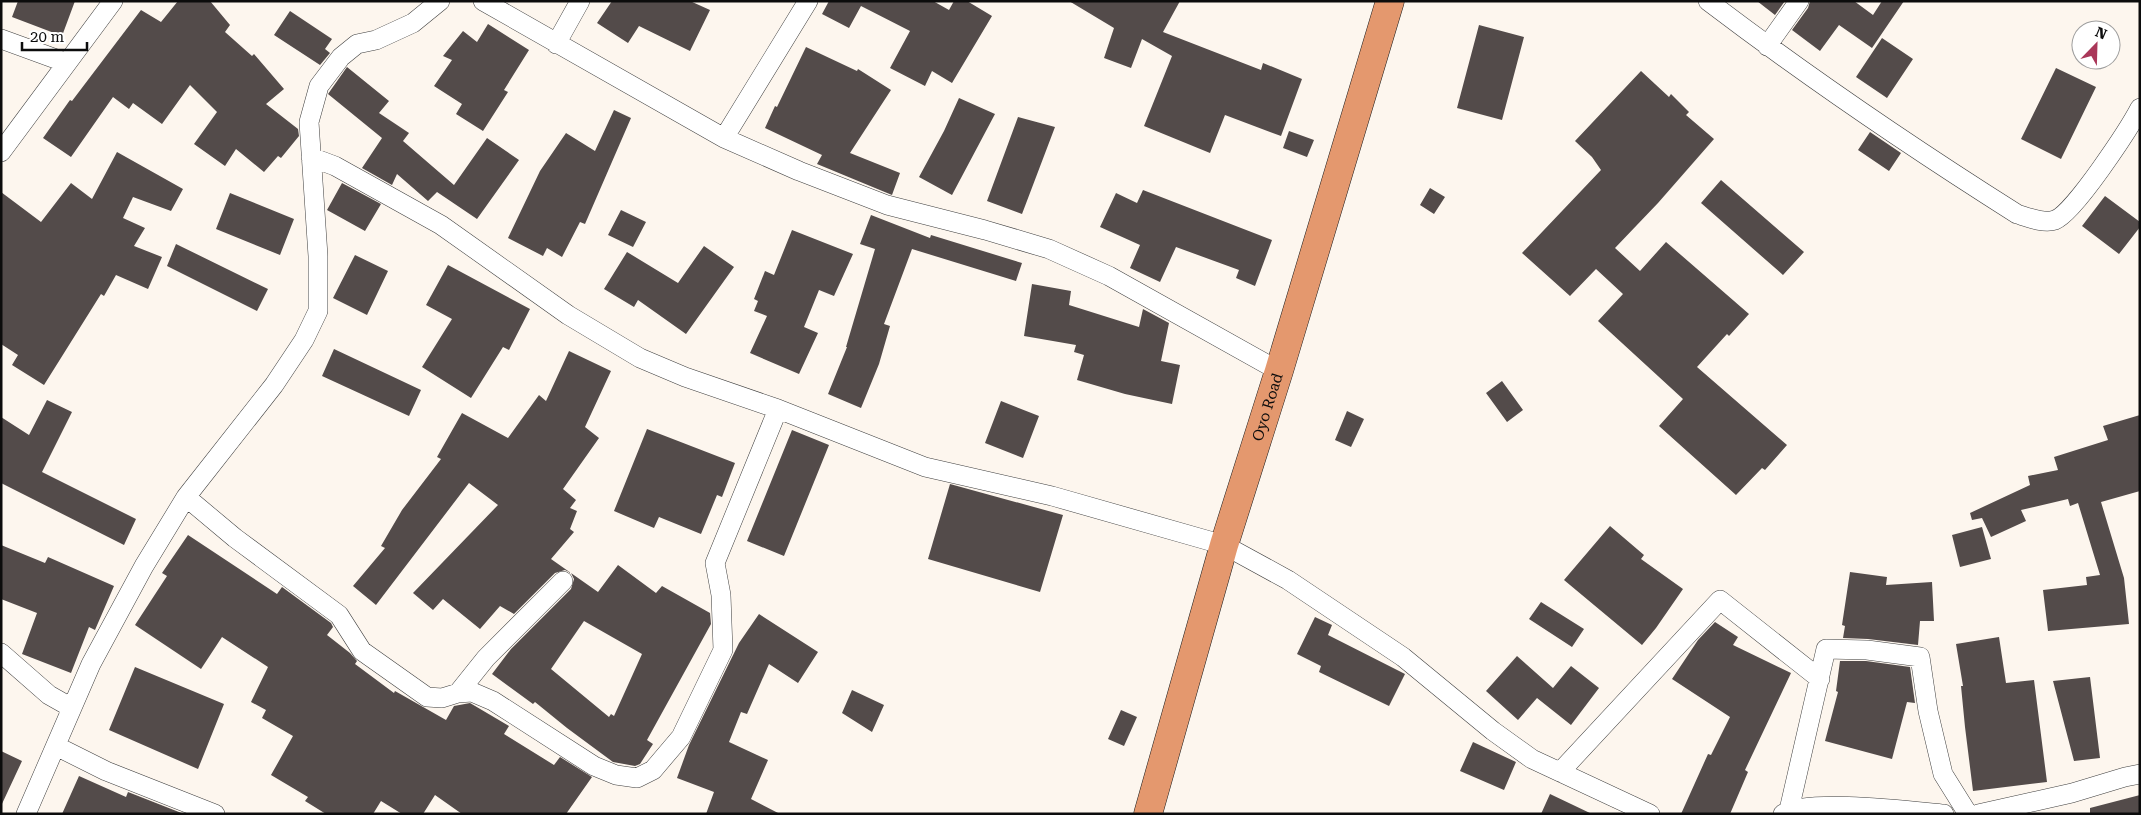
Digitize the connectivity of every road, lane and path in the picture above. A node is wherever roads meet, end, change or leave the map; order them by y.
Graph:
1 (113, 1) edge
2 (440, 1) edge
3 (483, 1) edge
4 (580, 1) edge
5 (808, 1) edge
6 (1390, 1) edge
7 (1708, 1) edge
8 (1799, 1) edge
9 (1, 39) edge
10 (556, 44) junction
11 (1767, 46) junction
12 (67, 63) junction
13 (2140, 108) edge
14 (724, 138) junction
15 (1, 152) edge
16 (310, 157) junction
17 (1279, 371) junction
18 (778, 409) junction
19 (186, 497) junction
20 (1224, 545) junction
21 (563, 581) dead end
22 (1, 652) edge
23 (1820, 678) junction
24 (458, 693) junction
25 (72, 708) junction
26 (56, 746) junction
27 (1560, 772) junction
28 (2140, 774) edge
29 (1786, 812) edge
30 (26, 814) edge
31 (215, 814) edge
32 (1148, 814) edge
33 (1650, 814) edge
34 (1944, 814) edge
35 (1968, 814) edge
36 (1978, 814) edge

1 - 12 street
2 - 16 street
3 - 10 street
4 - 10 street
5 - 14 street
6 - 17 highway, Oyo Road
7 - 11 street
8 - 11 street
9 - 12 street
10 - 14 street
11 - 13 street
12 - 15 street
14 - 17 street
16 - 18 street
16 - 19 street
17 - 20 highway, Oyo Road
18 - 20 street
18 - 24 street
19 - 24 street
19 - 25 street
20 - 27 street
20 - 32 highway, Oyo Road
21 - 24 street
22 - 25 street
23 - 27 street
23 - 29 street
23 - 35 street
25 - 26 street
26 - 30 street
26 - 31 street
27 - 33 street
28 - 36 street
29 - 34 street

